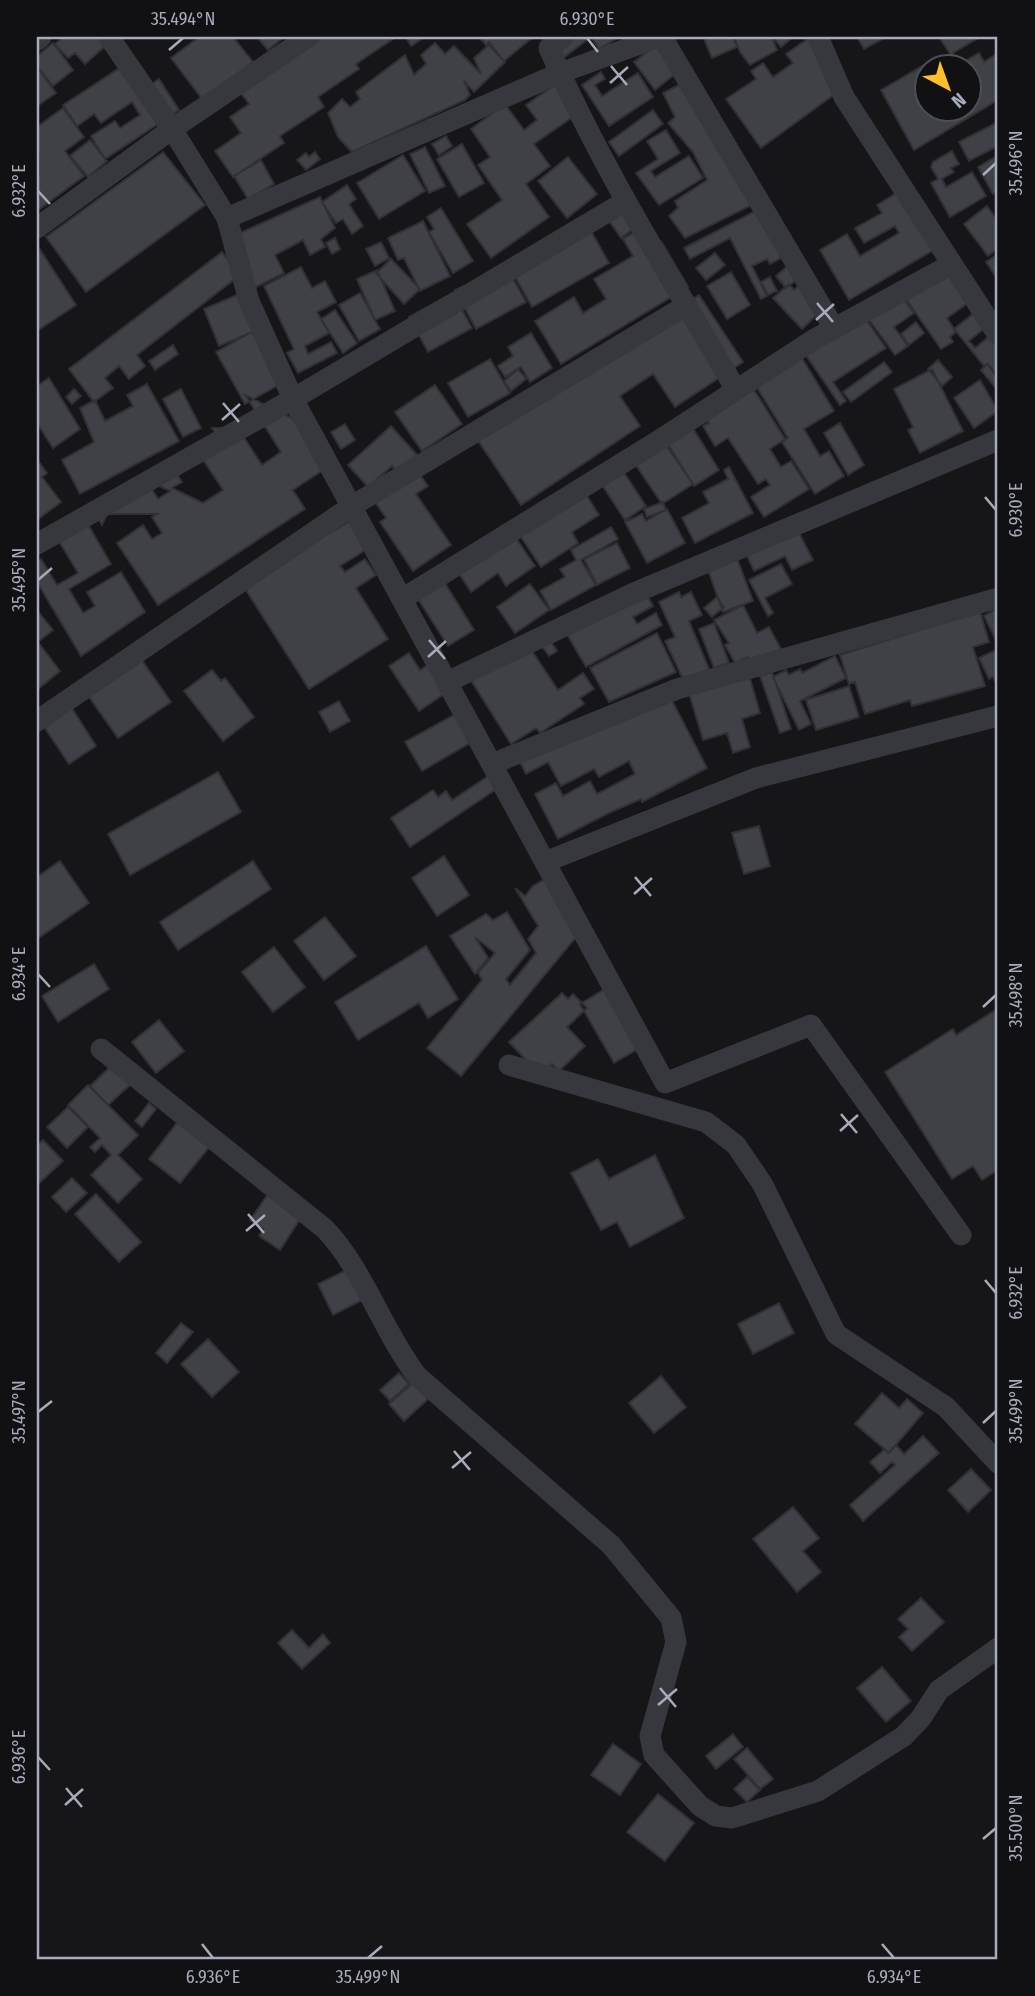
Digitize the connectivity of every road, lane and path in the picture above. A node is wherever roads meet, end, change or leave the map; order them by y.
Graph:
1 (41, 37) edge
2 (109, 37) edge
3 (308, 37) edge
4 (563, 37) edge
5 (661, 37) edge
6 (818, 37) edge
7 (37, 40) edge
8 (560, 73) junction
9 (173, 129) junction
10 (626, 201) junction
11 (227, 218) junction
12 (37, 228) edge
13 (952, 264) junction
14 (687, 305) junction
15 (834, 328) junction
16 (998, 335) edge
17 (736, 390) junction
18 (293, 399) junction
19 (998, 440) edge
20 (352, 506) junction
21 (37, 544) edge
22 (998, 598) edge
23 (402, 599) junction
24 (447, 682) junction
25 (998, 716) edge
26 (37, 721) edge
27 (492, 764) junction
28 (545, 862) junction
29 (101, 1049) dead end
30 (509, 1065) dead end
31 (961, 1235) dead end
32 (998, 1463) edge
33 (998, 1648) edge

1 - 7 street
2 - 9 street
3 - 9 street
4 - 8 street
5 - 8 street
5 - 15 street
6 - 13 street
8 - 10 street
8 - 11 street
9 - 11 street
9 - 12 street
10 - 14 street
10 - 18 street
11 - 18 street
13 - 15 street
13 - 16 street
14 - 17 street
14 - 20 street
15 - 17 street
17 - 23 street
18 - 20 street
18 - 21 street
19 - 24 street
20 - 23 street
20 - 26 street
22 - 27 street
23 - 24 street
24 - 27 street
25 - 28 street
27 - 28 street
28 - 31 street
29 - 33 street
30 - 32 street

